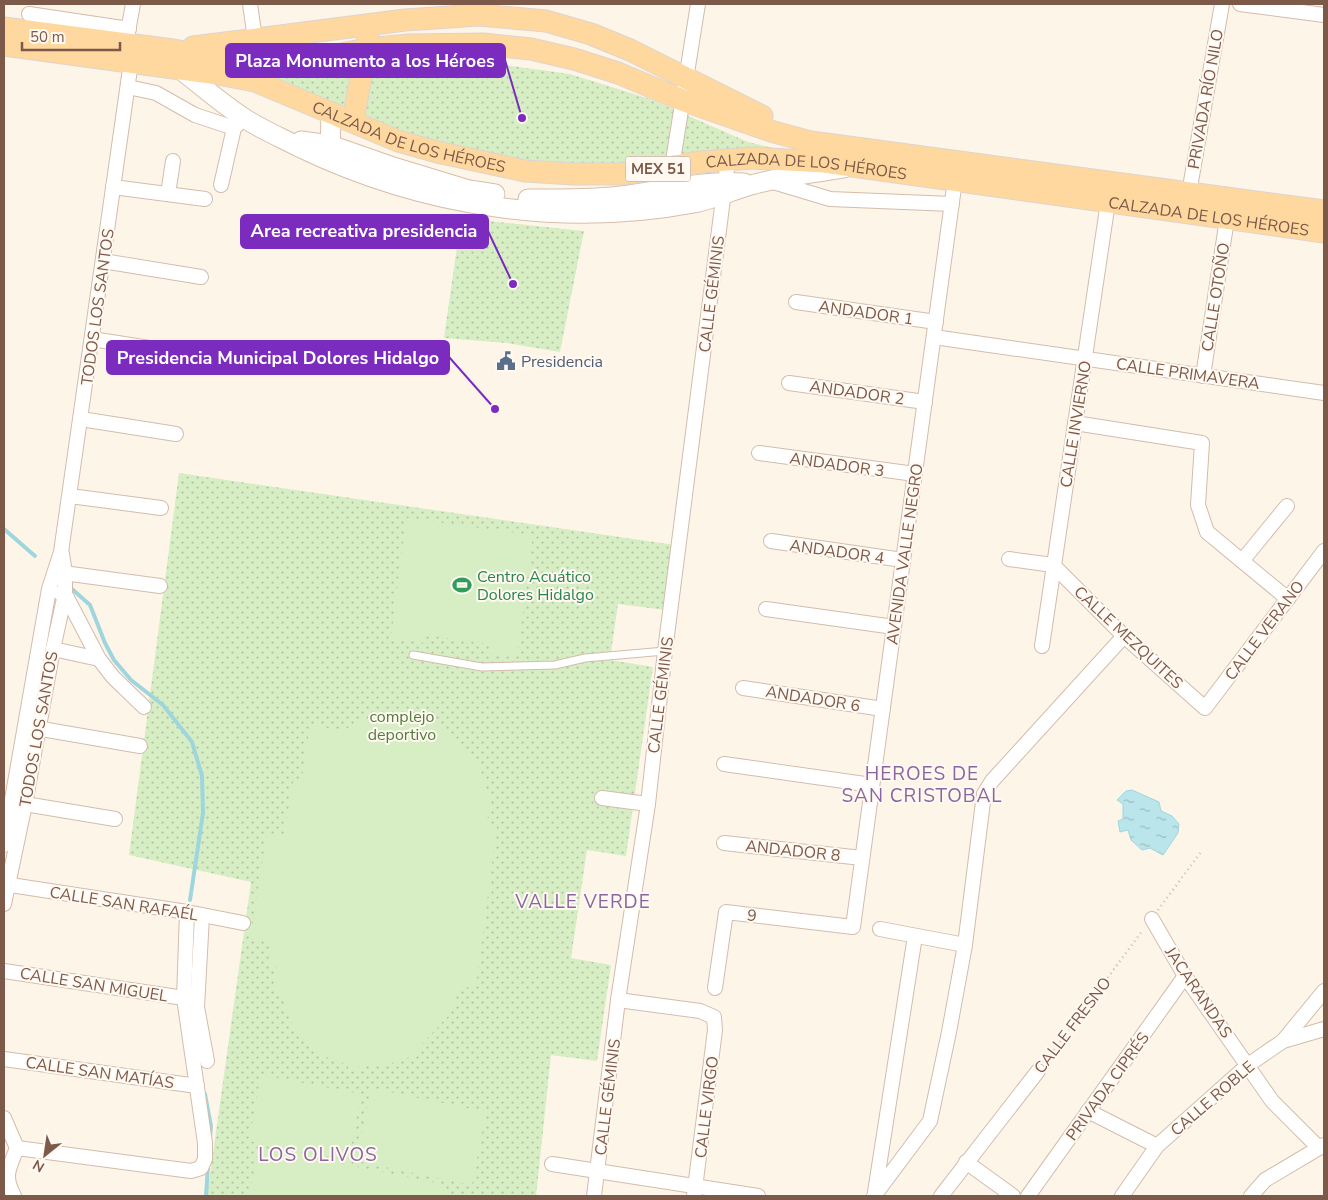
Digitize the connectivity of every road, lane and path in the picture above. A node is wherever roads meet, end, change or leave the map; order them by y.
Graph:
1 (133, 4) edge
2 (250, 4) edge
3 (698, 4) edge
4 (1222, 4) edge
5 (1240, 4) edge
6 (480, 9) edge
7 (1324, 15) edge
8 (28, 16) edge
9 (370, 24) junction
10 (4, 28) edge
11 (255, 39) junction
12 (4, 45) edge
13 (128, 46) junction
14 (366, 49) junction
15 (167, 50) junction
16 (181, 70) junction
17 (686, 77) junction
18 (128, 87) junction
19 (682, 100) junction
20 (331, 112) junction
21 (352, 121) junction
22 (239, 123) junction
23 (811, 142) junction
24 (330, 154) junction
25 (728, 160) junction
26 (173, 161) dead end
27 (855, 166) junction
28 (672, 167) junction
29 (955, 180) junction
30 (762, 182) junction
31 (221, 185) dead end
32 (114, 187) junction
33 (725, 188) junction
34 (1189, 193) junction
35 (168, 194) junction
36 (204, 199) dead end
37 (1108, 202) junction
38 (952, 204) junction
39 (1324, 212) edge
40 (1227, 219) junction
41 (1324, 232) edge
42 (103, 261) junction
43 (201, 277) dead end
44 (796, 302) dead end
45 (936, 322) junction
46 (934, 337) junction
47 (92, 339) junction
48 (194, 355) dead end
49 (1085, 358) junction
50 (1203, 376) junction
51 (789, 383) dead end
52 (1324, 393) edge
53 (925, 402) junction
54 (81, 419) junction
55 (1075, 423) junction
56 (176, 434) dead end
57 (759, 453) dead end
58 (915, 474) junction
59 (70, 496) junction
60 (1287, 506) dead end
61 (161, 508) dead end
62 (771, 541) dead end
63 (1324, 551) edge
64 (903, 560) junction
65 (1009, 560) dead end
66 (1242, 561) junction
67 (1053, 566) junction
68 (60, 572) junction
69 (160, 586) dead end
70 (49, 590) junction
71 (65, 594) junction
72 (1288, 599) junction
73 (766, 610) dead end
74 (894, 627) junction
75 (1124, 636) junction
76 (1042, 646) dead end
77 (52, 649) junction
78 (665, 651) junction
79 (414, 655) dead end
80 (100, 659) junction
81 (743, 688) dead end
82 (144, 707) dead end
83 (1205, 708) joint
84 (883, 709) junction
85 (32, 727) junction
86 (140, 746) dead end
87 (724, 764) dead end
88 (872, 785) junction
89 (602, 798) dead end
90 (25, 804) junction
91 (648, 804) junction
92 (115, 820) dead end
93 (724, 843) dead end
94 (4, 845) edge
95 (1201, 852) dead end
96 (862, 858) junction
97 (6, 884) edge
98 (4, 904) edge
99 (186, 912) junction
100 (202, 916) junction
101 (1152, 919) junction
102 (243, 923) dead end
103 (853, 927) joint
104 (880, 929) dead end
105 (915, 936) junction
106 (965, 945) junction
107 (4, 970) edge
108 (1186, 976) junction
109 (715, 988) dead end
110 (1324, 991) edge
111 (184, 998) junction
112 (618, 1000) junction
113 (1324, 1029) edge
114 (1283, 1041) junction
115 (4, 1059) edge
116 (207, 1061) dead end
117 (1248, 1064) junction
118 (1038, 1071) joint
119 (197, 1086) junction
120 (1088, 1112) junction
121 (4, 1118) edge
122 (1158, 1146) junction
123 (1322, 1146) edge
124 (17, 1148) junction
125 (966, 1162) junction
126 (552, 1164) dead end
127 (598, 1171) junction
128 (695, 1191) edge
129 (14, 1196) edge
130 (594, 1196) edge
131 (758, 1196) edge
132 (875, 1196) edge
133 (941, 1196) edge
134 (1013, 1196) edge
135 (1028, 1196) edge
136 (1122, 1196) edge
137 (1251, 1196) edge

1 - 13 street, TODOS LOS SANTOS
2 - 11 street
3 - 17 street
4 - 34 street, PRIVADA RÍO NILO
5 - 7 street
6 - 9 main road
6 - 17 main road
8 - 10 main road, CALZADA DE LOS HÉROES / MEX 51
8 - 13 main road, CALZADA DE LOS HÉROES / MEX 51
9 - 11 main road
9 - 14 main road
11 - 15 main road
12 - 13 main road, CALZADA DE LOS HÉROES / MEX 51
13 - 15 main road
13 - 16 main road, CALZADA DE LOS HÉROES / MEX 51
13 - 18 street, TODOS LOS SANTOS
14 - 15 main road, CALZADA DE LOS HÉROES
14 - 19 main road, CALZADA DE LOS HÉROES
14 - 21 main road
16 - 20 main road, CALZADA DE LOS HÉROES / MEX 51
16 - 22 street
17 - 19 street
17 - 23 main road
18 - 22 street
18 - 32 street, TODOS LOS SANTOS
19 - 23 main road, CALZADA DE LOS HÉROES
19 - 28 street
20 - 21 main road, CALZADA DE LOS HÉROES / MEX 51
20 - 24 street
21 - 28 main road, CALZADA DE LOS HÉROES / MEX 51
22 - 24 street
22 - 31 street
23 - 34 main road, CALZADA DE LOS HÉROES
24 - 33 street
25 - 27 main road, CALZADA DE LOS HÉROES / MEX 51
25 - 28 main road, CALZADA DE LOS HÉROES / MEX 51
25 - 33 street, CALLE GÉMINIS
26 - 35 street
27 - 29 main road, CALZADA DE LOS HÉROES / MEX 51
27 - 30 street
29 - 37 main road, CALZADA DE LOS HÉROES / MEX 51
29 - 38 street, AVENIDA VALLE NEGRO
30 - 33 street
30 - 38 street
32 - 35 street
32 - 42 street, TODOS LOS SANTOS
33 - 78 street, CALLE GÉMINIS
34 - 39 main road, CALZADA DE LOS HÉROES
35 - 36 street
37 - 40 main road, CALZADA DE LOS HÉROES / MEX 51
37 - 49 street, CALLE INVIERNO
38 - 45 street, AVENIDA VALLE NEGRO
40 - 41 main road, CALZADA DE LOS HÉROES / MEX 51
40 - 50 street, CALLE OTOÑO
42 - 43 street
42 - 47 street, TODOS LOS SANTOS
44 - 45 street, ANDADOR 1
45 - 46 street, AVENIDA VALLE NEGRO
46 - 49 street, CALLE PRIMAVERA
46 - 53 street, AVENIDA VALLE NEGRO
47 - 48 street
47 - 54 street, TODOS LOS SANTOS
49 - 50 street, CALLE PRIMAVERA
49 - 55 street, CALLE INVIERNO
50 - 52 street, CALLE PRIMAVERA
51 - 53 street, ANDADOR 2
53 - 58 street, AVENIDA VALLE NEGRO
54 - 56 street
54 - 59 street, TODOS LOS SANTOS
55 - 66 street
55 - 67 street, CALLE INVIERNO
57 - 58 street, ANDADOR 3
58 - 64 street, AVENIDA VALLE NEGRO
59 - 61 street
59 - 68 street, TODOS LOS SANTOS
60 - 66 street
62 - 64 street, ANDADOR 4
63 - 72 street, CALLE VERANO
64 - 74 street, AVENIDA VALLE NEGRO
65 - 67 street
66 - 72 street
67 - 75 street, CALLE MEZQUITES
67 - 76 street, CALLE INVIERNO
68 - 69 street
68 - 70 street, TODOS LOS SANTOS
68 - 71 street, TODOS LOS SANTOS
70 - 71 street
70 - 85 street, TODOS LOS SANTOS
71 - 77 street, TODOS LOS SANTOS
71 - 80 street
72 - 83 street, CALLE VERANO
73 - 74 street
74 - 84 street, AVENIDA VALLE NEGRO
75 - 83 street, CALLE MEZQUITES
75 - 106 street
77 - 80 street
77 - 85 street, TODOS LOS SANTOS
78 - 79 lane
78 - 91 street, CALLE GÉMINIS
80 - 82 street
81 - 84 street, ANDADOR 6
84 - 88 street, AVENIDA VALLE NEGRO
85 - 86 street
85 - 90 street, TODOS LOS SANTOS
85 - 94 street, TODOS LOS SANTOS
87 - 88 street
88 - 96 street, AVENIDA VALLE NEGRO
89 - 91 street
90 - 92 street
90 - 97 street, TODOS LOS SANTOS
91 - 112 street, CALLE GÉMINIS
93 - 96 street, ANDADOR 8
95 - 101 path, CALLE FRESNO
96 - 103 street, AVENIDA VALLE NEGRO
97 - 98 street, TODOS LOS SANTOS
97 - 99 street, CALLE SAN RAFAÉL
99 - 100 street, CALLE SAN RAFAÉL
99 - 111 street
100 - 102 street, CALLE SAN RAFAÉL
100 - 116 street
101 - 108 street, JACARANDAS
101 - 118 path, CALLE FRESNO
103 - 109 street, 9
104 - 105 street
105 - 106 street
105 - 132 street
106 - 132 street
107 - 111 street, CALLE SAN MIGUEL
108 - 117 street, JACARANDAS
108 - 120 street, PRIVADA CIPRÉS
110 - 114 street
111 - 119 street
112 - 127 street, CALLE GÉMINIS
112 - 128 street, CALLE VIRGO
113 - 114 street, CALLE ROBLE
114 - 117 street, CALLE ROBLE
115 - 119 street, CALLE SAN MATÍAS
117 - 122 street, CALLE ROBLE
117 - 123 street, JACARANDAS
118 - 125 street, CALLE FRESNO
119 - 124 street
120 - 122 street
120 - 135 street, PRIVADA CIPRÉS
121 - 124 street
122 - 136 street, CALLE ROBLE
123 - 137 street
124 - 129 street
125 - 133 street, CALLE FRESNO
125 - 134 street
126 - 127 street
127 - 128 street
127 - 130 street, CALLE GÉMINIS
128 - 131 street

